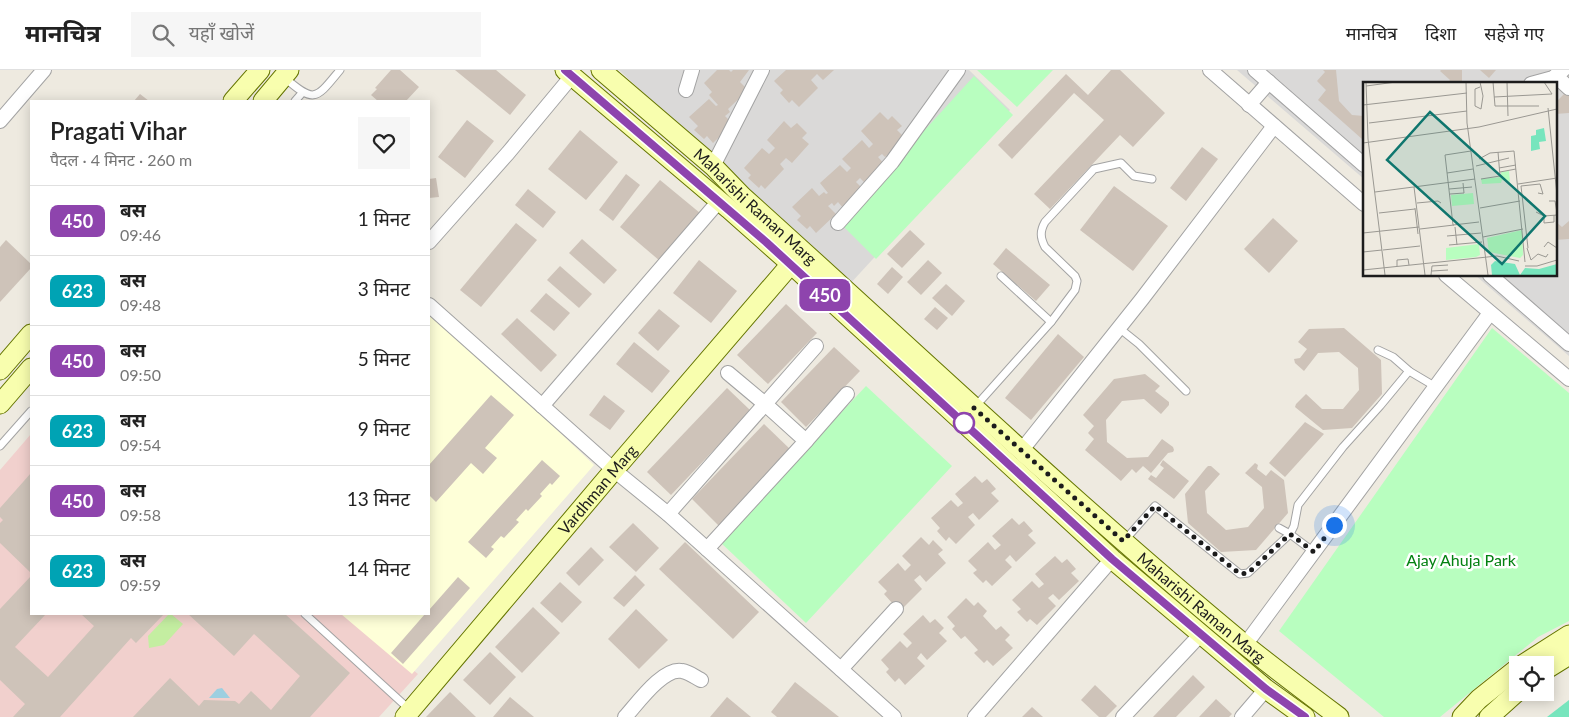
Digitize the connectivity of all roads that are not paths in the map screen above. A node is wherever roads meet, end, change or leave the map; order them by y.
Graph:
1 (44, 70) edge
2 (260, 70) edge
3 (340, 70) edge
4 (601, 70) edge
5 (692, 70) edge
6 (762, 70) edge
7 (958, 70) edge
8 (1210, 70) edge
9 (1255, 70) edge
10 (287, 73) edge
11 (568, 73) edge
12 (1560, 73) edge
13 (1269, 82) junction
14 (1536, 82) edge
15 (1569, 88) edge
16 (686, 90) dead end
17 (302, 92) junction
18 (234, 100) edge
19 (264, 100) edge
20 (296, 100) edge
21 (1249, 104) junction
22 (0, 121) edge
23 (1274, 126) junction
24 (1363, 164) edge
25 (713, 166) junction
26 (1152, 179) dead end
27 (719, 200) junction
28 (1363, 203) edge
29 (838, 223) dead end
30 (430, 241) edge
31 (792, 264) junction
32 (1001, 276) dead end
33 (1447, 276) edge
34 (1491, 276) edge
35 (430, 306) edge
36 (1490, 313) junction
37 (1051, 322) junction
38 (1119, 328) junction
39 (30, 335) edge
40 (1569, 344) edge
41 (816, 346) dead end
42 (1378, 350) dead end
43 (30, 369) edge
44 (0, 370) edge
45 (1409, 370) junction
46 (728, 373) dead end
47 (1569, 379) edge
48 (1436, 386) junction
49 (1186, 392) dead end
50 (847, 394) dead end
51 (0, 404) edge
52 (766, 404) junction
53 (542, 406) junction
54 (974, 408) junction
55 (30, 412) edge
56 (806, 441) junction
57 (0, 446) edge
58 (1021, 451) junction
59 (614, 470) junction
60 (668, 514) junction
61 (1279, 528) dead end
62 (1290, 534) junction
63 (1123, 541) junction
64 (706, 549) junction
65 (1314, 552) junction
66 (1112, 559) junction
67 (896, 609) dead end
68 (306, 615) edge
69 (1201, 634) junction
70 (1569, 635) edge
71 (1245, 645) junction
72 (1569, 655) edge
73 (1536, 656) edge
74 (1554, 664) edge
75 (841, 669) junction
76 (1509, 675) edge
77 (701, 680) dead end
78 (1266, 689) junction
79 (1509, 699) edge
80 (408, 714) edge
81 (625, 717) edge
82 (894, 717) edge
83 (975, 717) edge
84 (1123, 717) edge
85 (1242, 717) edge
86 (1304, 717) edge
87 (1339, 717) edge
88 (1462, 717) edge
89 (1489, 717) edge

1 - 22 street
2 - 18 main road
3 - 17 lane
4 - 25 main road, Maharishi Raman Marg
5 - 16 street
6 - 25 street
7 - 29 street
8 - 21 street
9 - 13 street
10 - 17 lane
10 - 19 main road
11 - 27 main road, Maharishi Raman Marg
11 - 30 street
12 - 14 street
12 - 15 street
13 - 21 street
13 - 24 street
17 - 20 lane
21 - 23 street
23 - 28 street
23 - 38 street
25 - 54 main road, Maharishi Raman Marg
26 - 37 lane
27 - 31 main road, Maharishi Raman Marg
27 - 53 street
31 - 59 main road, Vardhman Marg
31 - 66 main road, Maharishi Raman Marg
32 - 37 lane
33 - 36 street
34 - 40 street
35 - 53 street
36 - 47 street
36 - 48 street
37 - 54 lane
38 - 49 lane
38 - 58 street
39 - 44 main road
41 - 52 street
42 - 45 lane
43 - 51 main road
45 - 48 lane
45 - 62 lane
46 - 52 street
48 - 65 street
50 - 56 street
52 - 56 street
52 - 60 street
53 - 59 street
54 - 58 main road, Maharishi Raman Marg
55 - 57 lane
56 - 64 street
58 - 63 main road, Maharishi Raman Marg
59 - 60 street
59 - 80 main road, Vardhman Marg
60 - 64 street
61 - 62 lane
62 - 63 lane
62 - 65 lane
63 - 71 main road, Maharishi Raman Marg
64 - 75 street
65 - 71 street
66 - 69 main road, Maharishi Raman Marg
66 - 83 street
67 - 75 street
68 - 80 lane
69 - 78 main road, Maharishi Raman Marg
69 - 84 street
70 - 73 main road
71 - 87 main road, Maharishi Raman Marg
72 - 74 main road
75 - 82 street
76 - 88 main road
77 - 81 street
78 - 85 street
78 - 86 main road, Maharishi Raman Marg
79 - 89 main road

